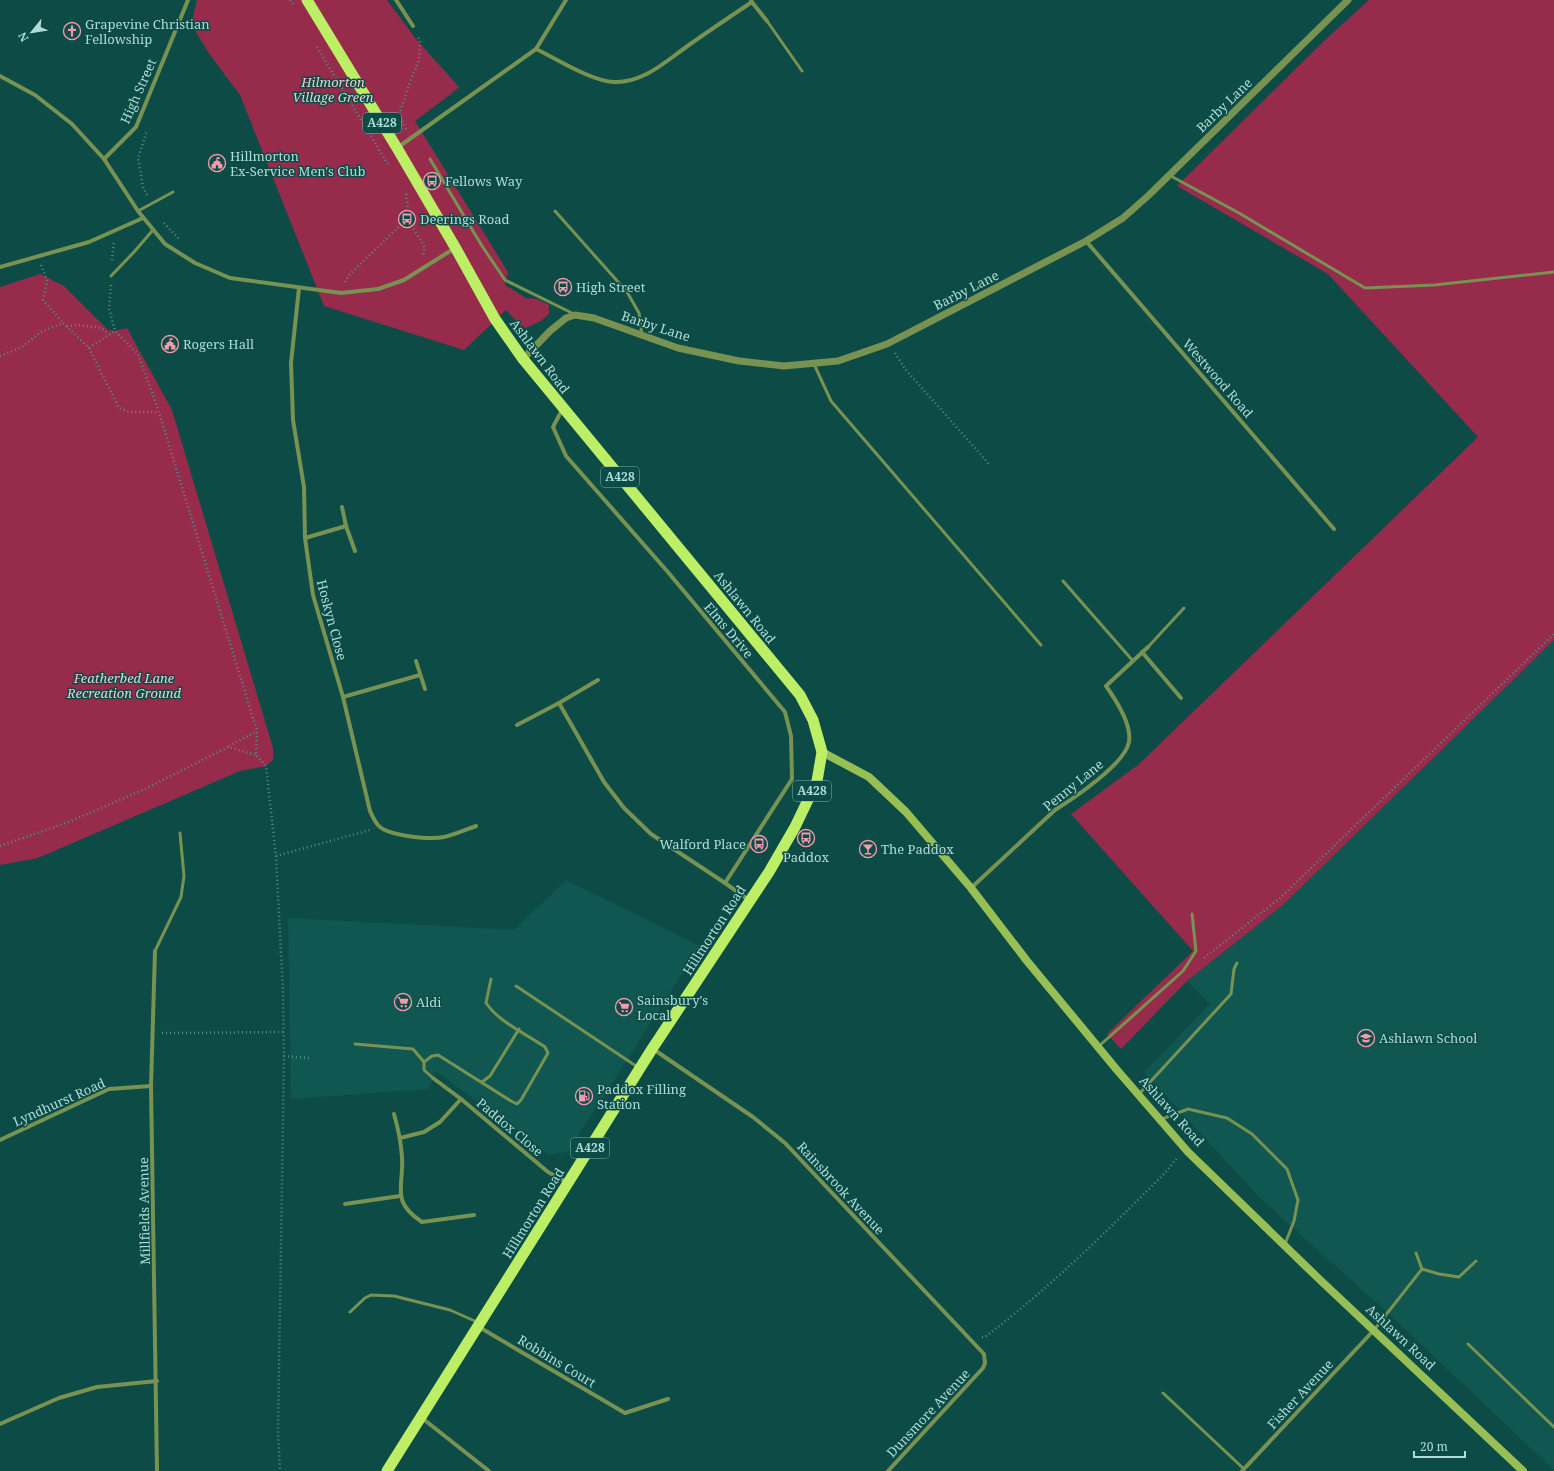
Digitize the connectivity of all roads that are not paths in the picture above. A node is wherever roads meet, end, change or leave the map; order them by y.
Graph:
1 (188, 0) edge
2 (396, 0) edge
3 (566, 0) edge
4 (1348, 0) edge
5 (751, 1) edge
6 (310, 2) edge
7 (767, 21) joint
8 (413, 26) road end
9 (536, 49) junction
10 (802, 71) dead end
11 (0, 76) edge
12 (397, 148) junction
13 (104, 159) junction
14 (430, 159) dead end
15 (1169, 175) junction
16 (173, 192) dead end
17 (138, 211) junction
18 (555, 211) dead end
19 (143, 218) junction
20 (153, 230) junction
21 (1086, 241) junction
22 (455, 247) junction
23 (0, 267) edge
24 (1554, 272) edge
25 (111, 276) road end
26 (299, 288) junction
27 (575, 315) junction
28 (642, 335) junction
29 (522, 359) junction
30 (813, 362) junction
31 (563, 409) junction
32 (342, 507) dead end
33 (346, 526) junction
34 (1334, 529) dead end
35 (305, 538) junction
36 (355, 551) dead end
37 (1063, 581) dead end
38 (1184, 608) dead end
39 (1041, 645) dead end
40 (1148, 647) joint
41 (1142, 652) junction
42 (1132, 661) junction
43 (416, 662) dead end
44 (420, 675) junction
45 (598, 680) dead end
46 (425, 689) dead end
47 (800, 696) joint
48 (343, 697) junction
49 (1181, 698) dead end
50 (559, 703) junction
51 (518, 725) dead end
52 (822, 752) junction
53 (476, 826) dead end
54 (180, 833) dead end
55 (725, 883) junction
56 (971, 888) junction
57 (749, 900) junction
58 (1192, 914) dead end
59 (155, 952) joint
60 (1237, 963) dead end
61 (491, 979) dead end
62 (516, 986) dead end
63 (519, 1029) junction
64 (355, 1044) dead end
65 (1098, 1047) junction
66 (652, 1049) junction
67 (424, 1062) junction
68 (640, 1069) junction
69 (433, 1078) joint
70 (482, 1082) junction
71 (151, 1086) junction
72 (1138, 1095) junction
73 (461, 1099) junction
74 (394, 1114) dead end
75 (1161, 1120) junction
76 (400, 1138) junction
77 (0, 1140) edge
78 (568, 1183) junction
79 (400, 1196) junction
80 (345, 1204) dead end
81 (474, 1215) dead end
82 (1284, 1246) junction
83 (1416, 1253) dead end
84 (1476, 1261) dead end
85 (1422, 1268) junction
86 (350, 1312) dead end
87 (479, 1325) junction
88 (1374, 1330) junction
89 (1468, 1344) dead end
90 (983, 1368) joint
91 (157, 1381) junction
92 (1163, 1393) dead end
93 (668, 1399) dead end
94 (421, 1418) junction
95 (0, 1424) edge
96 (1554, 1427) edge
97 (1243, 1470) edge
98 (157, 1471) edge
99 (387, 1471) edge
100 (489, 1471) edge
101 (888, 1471) edge
102 (1523, 1471) edge

1 - 13 street, High Street
2 - 8 street
3 - 9 street
4 - 15 street, Barby Lane
5 - 7 street
5 - 9 street
6 - 12 highway, Ashlawn Road / A428
7 - 10 lane
9 - 12 street
11 - 13 street
12 - 22 highway, Ashlawn Road / A428
13 - 17 street
14 - 27 lane
15 - 21 street, Barby Lane
15 - 24 lane
16 - 17 lane
17 - 19 street
18 - 28 lane
19 - 20 street
19 - 23 street
20 - 25 lane
20 - 26 street
21 - 30 street, Barby Lane
21 - 34 street, Westwood Road
22 - 26 street
22 - 29 highway, Ashlawn Road / A428
26 - 35 street, Hoskyn Close
27 - 28 street, Barby Lane
27 - 29 street
28 - 30 street, Barby Lane
29 - 31 highway, Ashlawn Road / A428
30 - 39 lane
31 - 47 highway, Ashlawn Road / A428
31 - 55 street, Elms Drive
32 - 33 street
33 - 35 street
33 - 36 street
35 - 48 street, Hoskyn Close
37 - 42 lane
38 - 40 lane
40 - 41 street, Penny Lane
41 - 42 street, Penny Lane
41 - 49 street
42 - 56 street, Penny Lane
43 - 44 street
44 - 46 street
44 - 48 street
45 - 50 street
47 - 52 highway, Hillmorton Road / A428
48 - 53 street, Hoskyn Close
50 - 51 street
50 - 55 street
52 - 56 main road, Ashlawn Road
52 - 57 highway, Hillmorton Road / A428
54 - 59 lane
55 - 57 street
56 - 65 main road, Ashlawn Road
57 - 66 highway, Hillmorton Road / A428
58 - 65 lane
59 - 71 street, Millfields Avenue
60 - 72 lane
61 - 63 lane
62 - 68 lane
63 - 70 lane
63 - 70 lane
64 - 67 lane
65 - 72 main road, Ashlawn Road
66 - 68 highway, Hillmorton Road / A428
66 - 90 street, Rainsbrook Avenue
67 - 69 lane
67 - 70 lane
68 - 78 highway, Hillmorton Road / A428
69 - 73 street
71 - 77 street, Lyndhurst Road
71 - 91 street, Millfields Avenue
72 - 75 main road, Ashlawn Road
73 - 76 street, Paddox Close
73 - 78 street, Paddox Close
74 - 76 street
75 - 82 main road, Ashlawn Road
75 - 82 lane
76 - 79 street
78 - 87 highway, Hillmorton Road / A428
79 - 80 street
79 - 81 street
82 - 88 main road, Ashlawn Road
83 - 85 lane
84 - 85 lane
85 - 88 lane
86 - 87 lane
87 - 93 street, Robbins Court
87 - 94 highway, Hillmorton Road / A428
88 - 97 street, Fisher Avenue
88 - 102 main road, Ashlawn Road
89 - 96 lane
90 - 101 street, Dunsmore Avenue
91 - 95 street
91 - 98 street, Millfields Avenue
92 - 97 lane
94 - 99 highway, Hillmorton Road / A428
94 - 100 street

